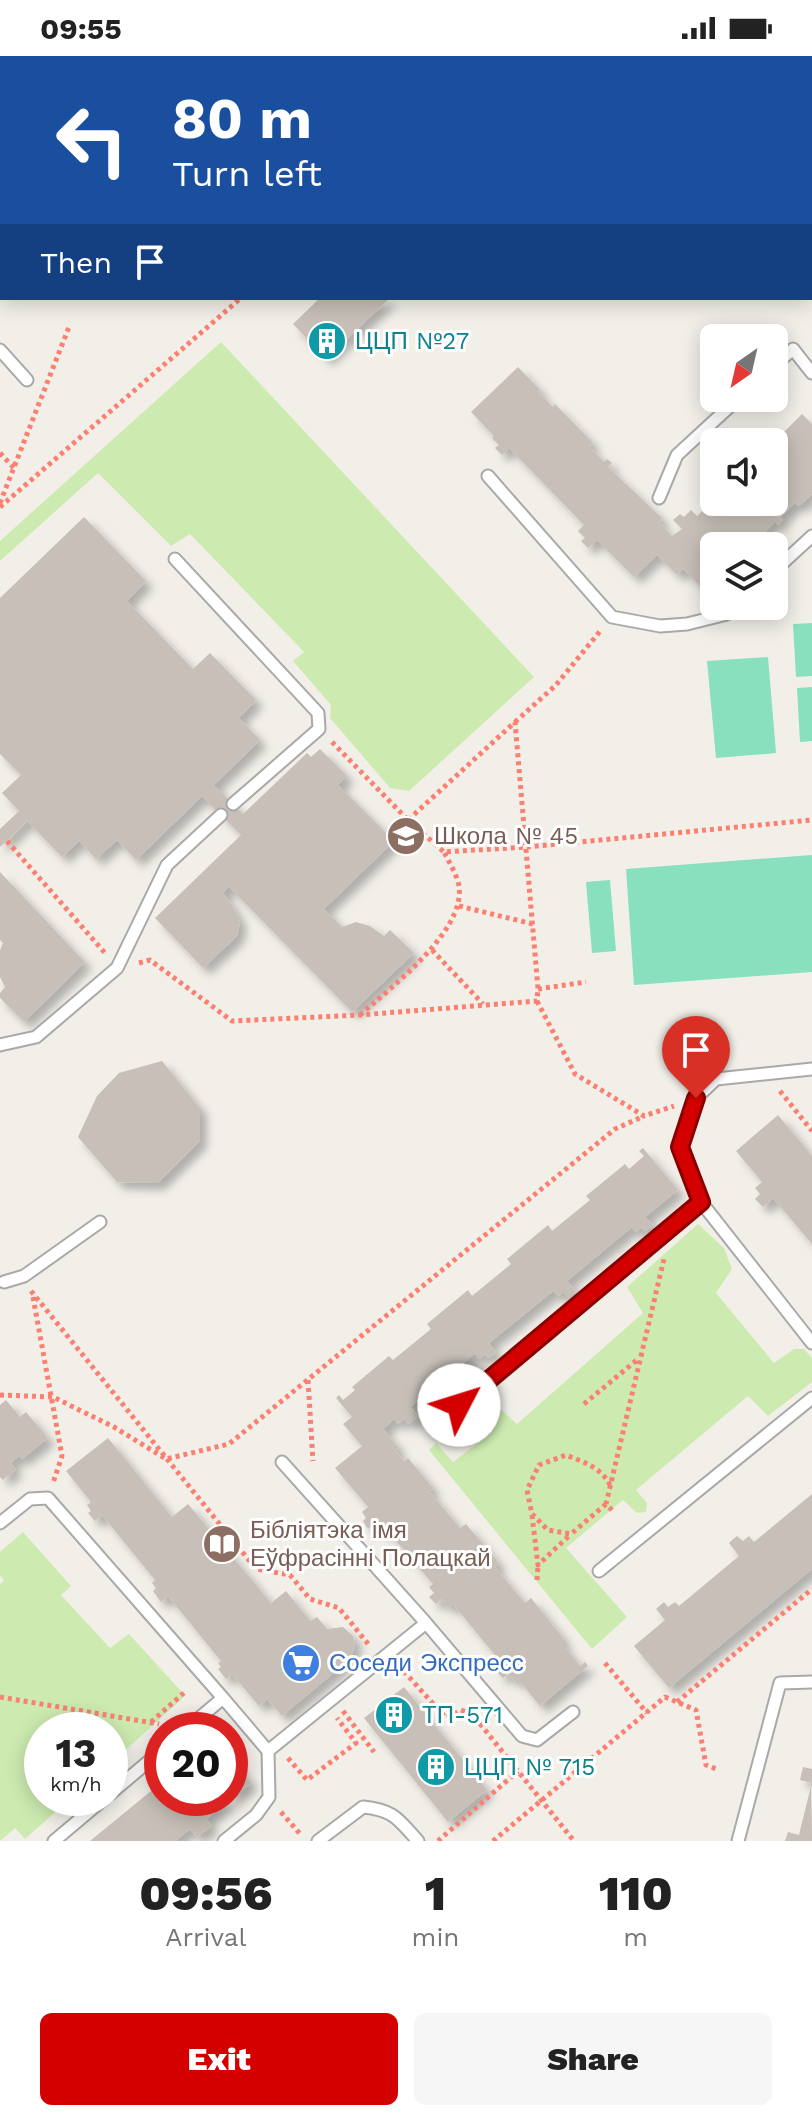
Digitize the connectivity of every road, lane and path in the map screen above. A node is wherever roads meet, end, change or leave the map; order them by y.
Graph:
1 (239, 300) edge
2 (69, 327) dead end
3 (0, 350) edge
4 (788, 353) edge
5 (812, 373) edge
6 (27, 380) dead end
7 (724, 412) edge
8 (0, 453) edge
9 (14, 468) junction
10 (488, 476) dead end
11 (659, 498) dead end
12 (0, 505) edge
13 (812, 536) edge
14 (788, 558) edge
15 (175, 559) dead end
16 (612, 617) junction
17 (703, 620) edge
18 (515, 722) junction
19 (319, 729) junction
20 (233, 804) dead end
21 (221, 815) dead end
22 (408, 820) junction
23 (812, 820) edge
24 (7, 841) dead end
25 (526, 847) junction
26 (444, 852) junction
27 (459, 906) junction
28 (533, 924) junction
29 (432, 950) junction
30 (117, 968) junction
31 (586, 982) dead end
32 (538, 989) junction
33 (537, 1001) junction
34 (483, 1005) junction
35 (360, 1015) junction
36 (0, 1045) edge
37 (812, 1069) edge
38 (774, 1084) dead end
39 (696, 1098) junction
40 (644, 1116) junction
41 (812, 1131) edge
42 (701, 1202) junction
43 (100, 1222) dead end
44 (664, 1259) dead end
45 (24, 1276) junction
46 (1, 1279) edge
47 (33, 1296) junction
48 (812, 1343) edge
49 (639, 1359) junction
50 (308, 1379) junction
51 (0, 1395) edge
52 (53, 1397) junction
53 (812, 1398) edge
54 (584, 1404) dead end
55 (437, 1424) dead end
56 (166, 1459) junction
57 (313, 1461) dead end
58 (282, 1462) dead end
59 (610, 1485) junction
60 (48, 1498) junction
61 (606, 1504) junction
62 (612, 1510) dead end
63 (532, 1514) junction
64 (0, 1523) edge
65 (571, 1534) junction
66 (538, 1565) junction
67 (599, 1571) dead end
68 (537, 1580) dead end
69 (812, 1589) edge
70 (426, 1623) junction
71 (372, 1649) dead end
72 (605, 1663) dead end
73 (389, 1675) dead end
74 (812, 1682) edge
75 (186, 1691) dead end
76 (0, 1697) edge
77 (223, 1698) junction
78 (354, 1701) dead end
79 (677, 1702) junction
80 (342, 1710) junction
81 (163, 1712) edge
82 (206, 1712) edge
83 (573, 1712) dead end
84 (647, 1713) junction
85 (144, 1722) edge
86 (268, 1751) junction
87 (374, 1752) dead end
88 (279, 1760) dead end
89 (144, 1765) edge
90 (719, 1770) dead end
91 (518, 1771) junction
92 (128, 1779) edge
93 (543, 1801) junction
94 (84, 1816) edge
95 (54, 1841) edge
96 (224, 1841) edge
97 (318, 1841) edge
98 (418, 1841) edge
99 (438, 1841) edge
100 (493, 1841) edge
101 (574, 1841) edge
102 (738, 1841) edge

1 - 12 path
2 - 9 path
3 - 6 lane
4 - 5 lane
7 - 11 lane
8 - 9 path
9 - 12 path
10 - 16 lane
13 - 14 lane
15 - 19 lane
16 - 17 lane
16 - 18 path
18 - 22 path
18 - 25 path
19 - 20 lane
19 - 22 path
21 - 30 lane
22 - 26 path
23 - 25 path
24 - 30 path
25 - 26 path
25 - 28 path
26 - 27 path
27 - 28 path
27 - 29 path
28 - 32 path
29 - 34 path
29 - 35 path
30 - 35 path
30 - 36 lane
31 - 32 path
32 - 33 path
33 - 34 path
33 - 40 path
34 - 35 path
37 - 39 lane
38 - 41 path
39 - 40 path
39 - 42 lane
40 - 50 path
42 - 48 lane
42 - 55 lane
43 - 45 lane
44 - 49 path
45 - 46 lane
45 - 47 path
47 - 52 path
47 - 56 path
49 - 54 path
49 - 59 path
50 - 56 path
50 - 57 path
51 - 52 path
52 - 56 path
52 - 60 path
53 - 67 lane
56 - 71 path
58 - 70 lane
59 - 61 path
59 - 63 path
60 - 64 lane
60 - 77 lane
61 - 62 path
61 - 65 path
63 - 65 path
63 - 66 path
65 - 66 path
66 - 68 path
69 - 79 path
70 - 83 lane
70 - 86 lane
72 - 84 path
73 - 91 path
74 - 102 lane
75 - 81 path
76 - 85 path
77 - 82 lane
77 - 86 lane
78 - 80 path
79 - 84 path
79 - 90 path
80 - 87 path
80 - 88 path
84 - 93 path
86 - 96 lane
89 - 92 lane
91 - 93 path
91 - 99 path
93 - 100 path
93 - 101 path
94 - 95 lane
97 - 98 lane

